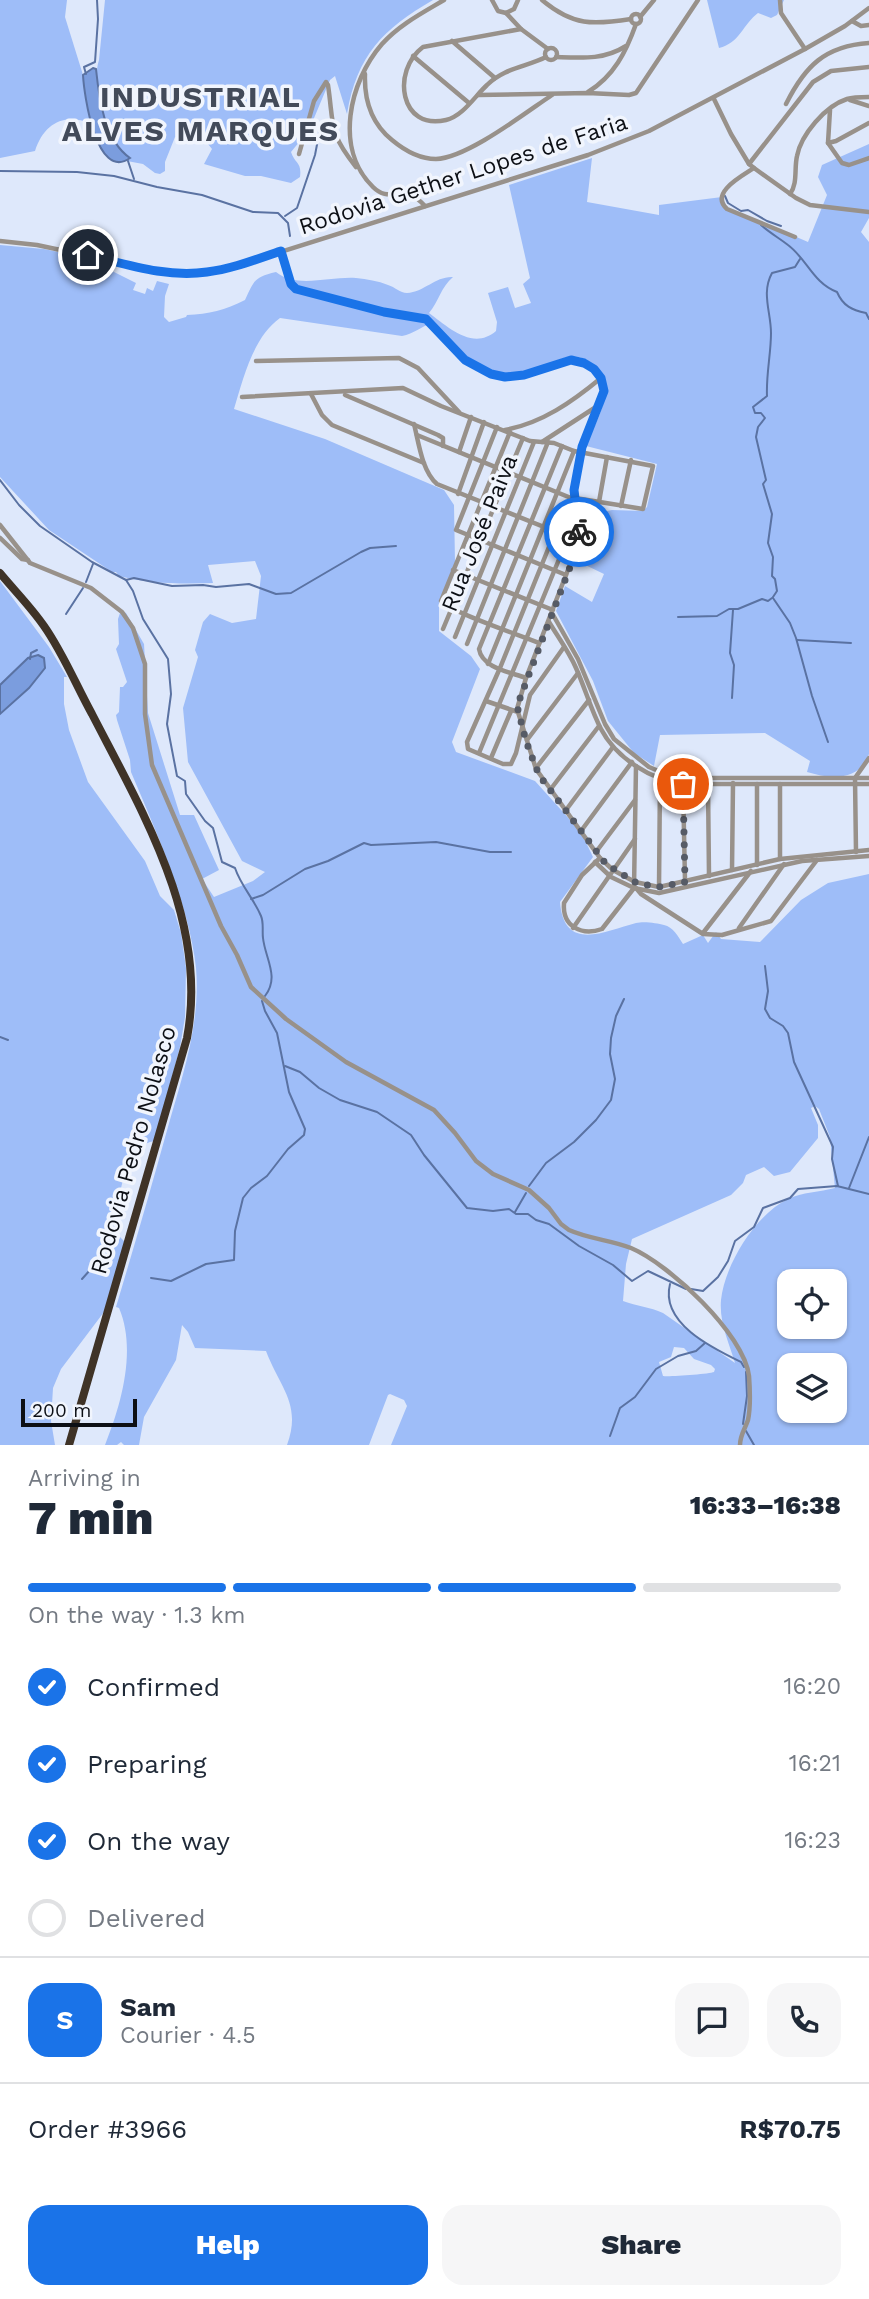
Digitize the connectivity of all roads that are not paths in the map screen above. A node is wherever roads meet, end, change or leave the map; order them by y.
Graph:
1 (444, 0) edge
2 (492, 0) edge
3 (518, 0) edge
4 (542, 0) edge
5 (654, 0) edge
6 (698, 0) edge
7 (780, 0) edge
8 (869, 8) edge
9 (506, 13) junction
10 (640, 17) junction
11 (631, 19) junction
12 (852, 21) junction
13 (636, 24) junction
14 (869, 25) edge
15 (521, 29) junction
16 (451, 40) junction
17 (869, 43) edge
18 (627, 45) junction
19 (548, 49) junction
20 (806, 49) junction
21 (414, 56) junction
22 (546, 57) junction
23 (556, 57) junction
24 (869, 67) edge
25 (365, 73) junction
26 (495, 78) junction
27 (588, 93) junction
28 (317, 94) junction
29 (477, 95) junction
30 (553, 95) junction
31 (869, 97) edge
32 (714, 99) junction
33 (846, 99) junction
34 (330, 100) junction
35 (469, 103) junction
36 (786, 104) dead end
37 (869, 106) edge
38 (830, 109) junction
39 (869, 123) edge
40 (828, 143) junction
41 (299, 154) dead end
42 (869, 158) edge
43 (752, 166) junction
44 (360, 173) junction
45 (790, 194) junction
46 (425, 206) junction
47 (869, 212) edge
48 (795, 237) dead end
49 (0, 241) edge
50 (281, 251) junction
51 (256, 361) dead end
52 (601, 378) junction
53 (342, 393) junction
54 (311, 394) junction
55 (242, 397) dead end
56 (600, 405) junction
57 (460, 413) junction
58 (471, 417) junction
59 (484, 422) junction
60 (414, 424) junction
61 (497, 427) junction
62 (507, 431) junction
63 (416, 434) junction
64 (523, 438) junction
65 (534, 442) junction
66 (545, 442) junction
67 (443, 446) junction
68 (562, 446) junction
69 (574, 451) junction
70 (459, 452) junction
71 (581, 452) junction
72 (471, 456) junction
73 (607, 457) junction
74 (631, 460) junction
75 (484, 462) junction
76 (425, 464) junction
77 (496, 467) junction
78 (508, 472) junction
79 (520, 478) junction
80 (532, 483) junction
81 (545, 488) junction
82 (557, 493) junction
83 (458, 494) junction
84 (469, 498) junction
85 (573, 498) junction
86 (599, 502) junction
87 (482, 503) junction
88 (621, 506) junction
89 (494, 508) junction
90 (506, 513) junction
91 (518, 518) junction
92 (531, 523) junction
93 (0, 525) edge
94 (543, 527) junction
95 (557, 533) junction
96 (468, 537) junction
97 (0, 538) edge
98 (567, 540) junction
99 (480, 541) junction
100 (493, 546) junction
101 (505, 551) junction
102 (575, 554) junction
103 (517, 556) junction
104 (28, 560) junction
105 (529, 560) junction
106 (542, 565) junction
107 (453, 570) junction
108 (555, 571) junction
109 (0, 573) edge
110 (467, 575) junction
111 (566, 575) junction
112 (479, 580) junction
113 (491, 584) junction
114 (505, 590) junction
115 (516, 594) junction
116 (528, 599) junction
117 (541, 604) junction
118 (452, 609) junction
119 (552, 611) junction
120 (464, 614) junction
121 (478, 619) junction
122 (548, 621) junction
123 (490, 623) junction
124 (443, 628) dead end
125 (503, 628) junction
126 (515, 633) junction
127 (455, 637) dead end
128 (527, 638) junction
129 (539, 643) junction
130 (467, 644) dead end
131 (564, 647) junction
132 (488, 664) junction
133 (500, 668) junction
134 (512, 673) junction
135 (578, 673) junction
136 (526, 678) junction
137 (589, 700) junction
138 (486, 701) junction
139 (499, 706) junction
140 (511, 711) junction
141 (518, 712) junction
142 (522, 724) junction
143 (599, 726) junction
144 (526, 741) junction
145 (613, 747) junction
146 (479, 753) junction
147 (491, 758) junction
148 (869, 758) edge
149 (634, 762) junction
150 (536, 768) junction
151 (869, 778) edge
152 (660, 779) junction
153 (855, 781) junction
154 (733, 783) junction
155 (683, 784) junction
156 (708, 784) junction
157 (757, 784) junction
158 (780, 784) junction
159 (869, 784) edge
160 (550, 790) junction
161 (635, 799) junction
162 (566, 810) junction
163 (581, 831) junction
164 (635, 839) junction
165 (869, 850) edge
166 (856, 854) junction
167 (598, 855) junction
168 (869, 856) edge
169 (780, 859) junction
170 (802, 859) junction
171 (817, 860) junction
172 (595, 862) junction
173 (784, 864) junction
174 (753, 868) junction
175 (613, 870) junction
176 (732, 870) junction
177 (709, 876) junction
178 (611, 877) junction
179 (686, 885) junction
180 (635, 886) junction
181 (659, 887) junction
182 (573, 928) junction
183 (739, 929) junction
184 (703, 934) junction
185 (69, 1445) edge
186 (740, 1445) edge

1 - 25 street
2 - 9 street
3 - 9 street
4 - 11 street
5 - 10 street
6 - 27 street
7 - 20 street
8 - 12 street, Rodovia Gether Lopes de Faria
9 - 15 street
10 - 11 street
10 - 13 street
11 - 13 street
12 - 14 street
12 - 20 street, Rodovia Gether Lopes de Faria
13 - 18 street
15 - 16 street
15 - 19 street
16 - 21 street
16 - 26 street
17 - 36 street
18 - 23 street
18 - 27 street
19 - 22 street
19 - 23 street
20 - 32 street, Rodovia Gether Lopes de Faria
21 - 35 street
21 - 35 street
22 - 23 street
22 - 26 street
24 - 43 street
25 - 30 street
25 - 44 street
26 - 29 street
27 - 30 street
28 - 34 street
28 - 34 street
28 - 41 street
29 - 30 street
29 - 35 street
31 - 33 street
32 - 43 street
32 - 46 street, Rodovia Gether Lopes de Faria
33 - 37 street
33 - 38 street
34 - 44 street
38 - 40 street
38 - 45 street
39 - 40 street
40 - 42 street
43 - 45 street
43 - 48 street
44 - 46 street
45 - 47 street
46 - 50 street, Rodovia Gether Lopes de Faria
49 - 50 street, Rodovia Gether Lopes de Faria
50 - 52 street
51 - 57 street
52 - 56 street
52 - 62 street
53 - 54 street
53 - 57 street
53 - 60 street
54 - 55 street
54 - 76 street
56 - 66 street
56 - 71 street
57 - 58 street
58 - 59 street
58 - 70 street
59 - 61 street
59 - 72 street
60 - 63 street
60 - 67 street
61 - 62 street
61 - 75 street
62 - 64 street
62 - 77 street
63 - 67 street
63 - 76 street
64 - 65 street
64 - 78 street
65 - 66 street
65 - 79 street, Rua José Paiva
66 - 68 street
66 - 80 street
67 - 70 street
68 - 69 street
68 - 81 street
69 - 71 street
69 - 82 street
70 - 72 street
71 - 73 street
71 - 85 street
72 - 75 street
72 - 83 street
73 - 74 street
73 - 86 street
74 - 88 street
74 - 88 street
75 - 77 street
75 - 84 street
76 - 83 street
77 - 78 street
77 - 87 street
78 - 79 street
78 - 89 street
79 - 80 street
79 - 90 street, Rua José Paiva
80 - 81 street
80 - 91 street
81 - 82 street
81 - 92 street
82 - 85 street
82 - 94 street
83 - 84 street
84 - 87 street
84 - 96 street
85 - 86 street
85 - 95 street
85 - 102 street
86 - 88 street
87 - 89 street
87 - 96 street
89 - 90 street
89 - 99 street
90 - 91 street
90 - 100 street, Rua José Paiva
91 - 92 street
91 - 101 street
92 - 94 street
92 - 103 street
93 - 104 street
94 - 95 street
94 - 105 street
95 - 98 street
95 - 106 street
96 - 99 street
96 - 107 street
97 - 104 street
98 - 102 street
98 - 108 street
99 - 100 street
99 - 110 street
100 - 101 street
100 - 112 street, Rua José Paiva
101 - 103 street
101 - 113 street
102 - 111 street
103 - 105 street
103 - 114 street
104 - 186 street
105 - 106 street
105 - 115 street
106 - 108 street
106 - 116 street
107 - 110 street
107 - 118 street
108 - 111 street
108 - 117 street
109 - 185 highway, Rodovia Pedro Nolasco
110 - 112 street
110 - 118 street
111 - 119 street
112 - 113 street
112 - 120 street, Rua José Paiva
113 - 114 street
113 - 121 street
114 - 115 street
114 - 123 street
115 - 116 street
115 - 125 street
116 - 117 street
116 - 126 street
117 - 119 street
117 - 128 street
118 - 120 street
118 - 124 street
119 - 122 street
119 - 149 street
120 - 121 street
120 - 127 street, Rua José Paiva
121 - 123 street
121 - 130 street
122 - 129 street
122 - 131 street
123 - 125 street
123 - 132 street
125 - 126 street
125 - 132 street
126 - 128 street
126 - 133 street
128 - 129 street
128 - 134 street
129 - 136 street
131 - 135 street
131 - 142 street
132 - 133 street
133 - 134 street
133 - 138 street
134 - 136 street
134 - 139 street
135 - 137 street
135 - 144 street
136 - 141 street
137 - 143 street
137 - 150 street
138 - 139 street
138 - 146 street
139 - 140 street
139 - 146 street
140 - 141 street
140 - 147 street
141 - 142 street
142 - 144 street
142 - 147 street
143 - 145 street
143 - 160 street
144 - 150 street
145 - 149 street
145 - 162 street
146 - 147 street
148 - 153 street
149 - 152 street
149 - 153 street
149 - 161 street
149 - 163 street
150 - 160 street
151 - 153 street
152 - 155 street
152 - 181 street
153 - 158 street
153 - 159 street
153 - 166 street
154 - 156 street
154 - 157 street
154 - 176 street
155 - 156 street
155 - 179 street
156 - 177 street
157 - 158 street
157 - 174 street
158 - 169 street
160 - 162 street
161 - 164 street
161 - 167 street
162 - 163 street
163 - 167 street
164 - 175 street
164 - 180 street
165 - 166 street
166 - 168 street
166 - 170 street
166 - 171 street
167 - 172 street
167 - 175 street
169 - 170 street
169 - 174 street
170 - 171 street
170 - 173 street
171 - 183 street
172 - 178 street
172 - 182 street
173 - 174 street
173 - 183 street
174 - 176 street
174 - 179 street
174 - 184 street
175 - 178 street
175 - 180 street
176 - 177 street
177 - 179 street
178 - 180 street
178 - 182 street
179 - 180 street
179 - 181 street
180 - 181 street
180 - 182 street
180 - 184 street
183 - 184 street

